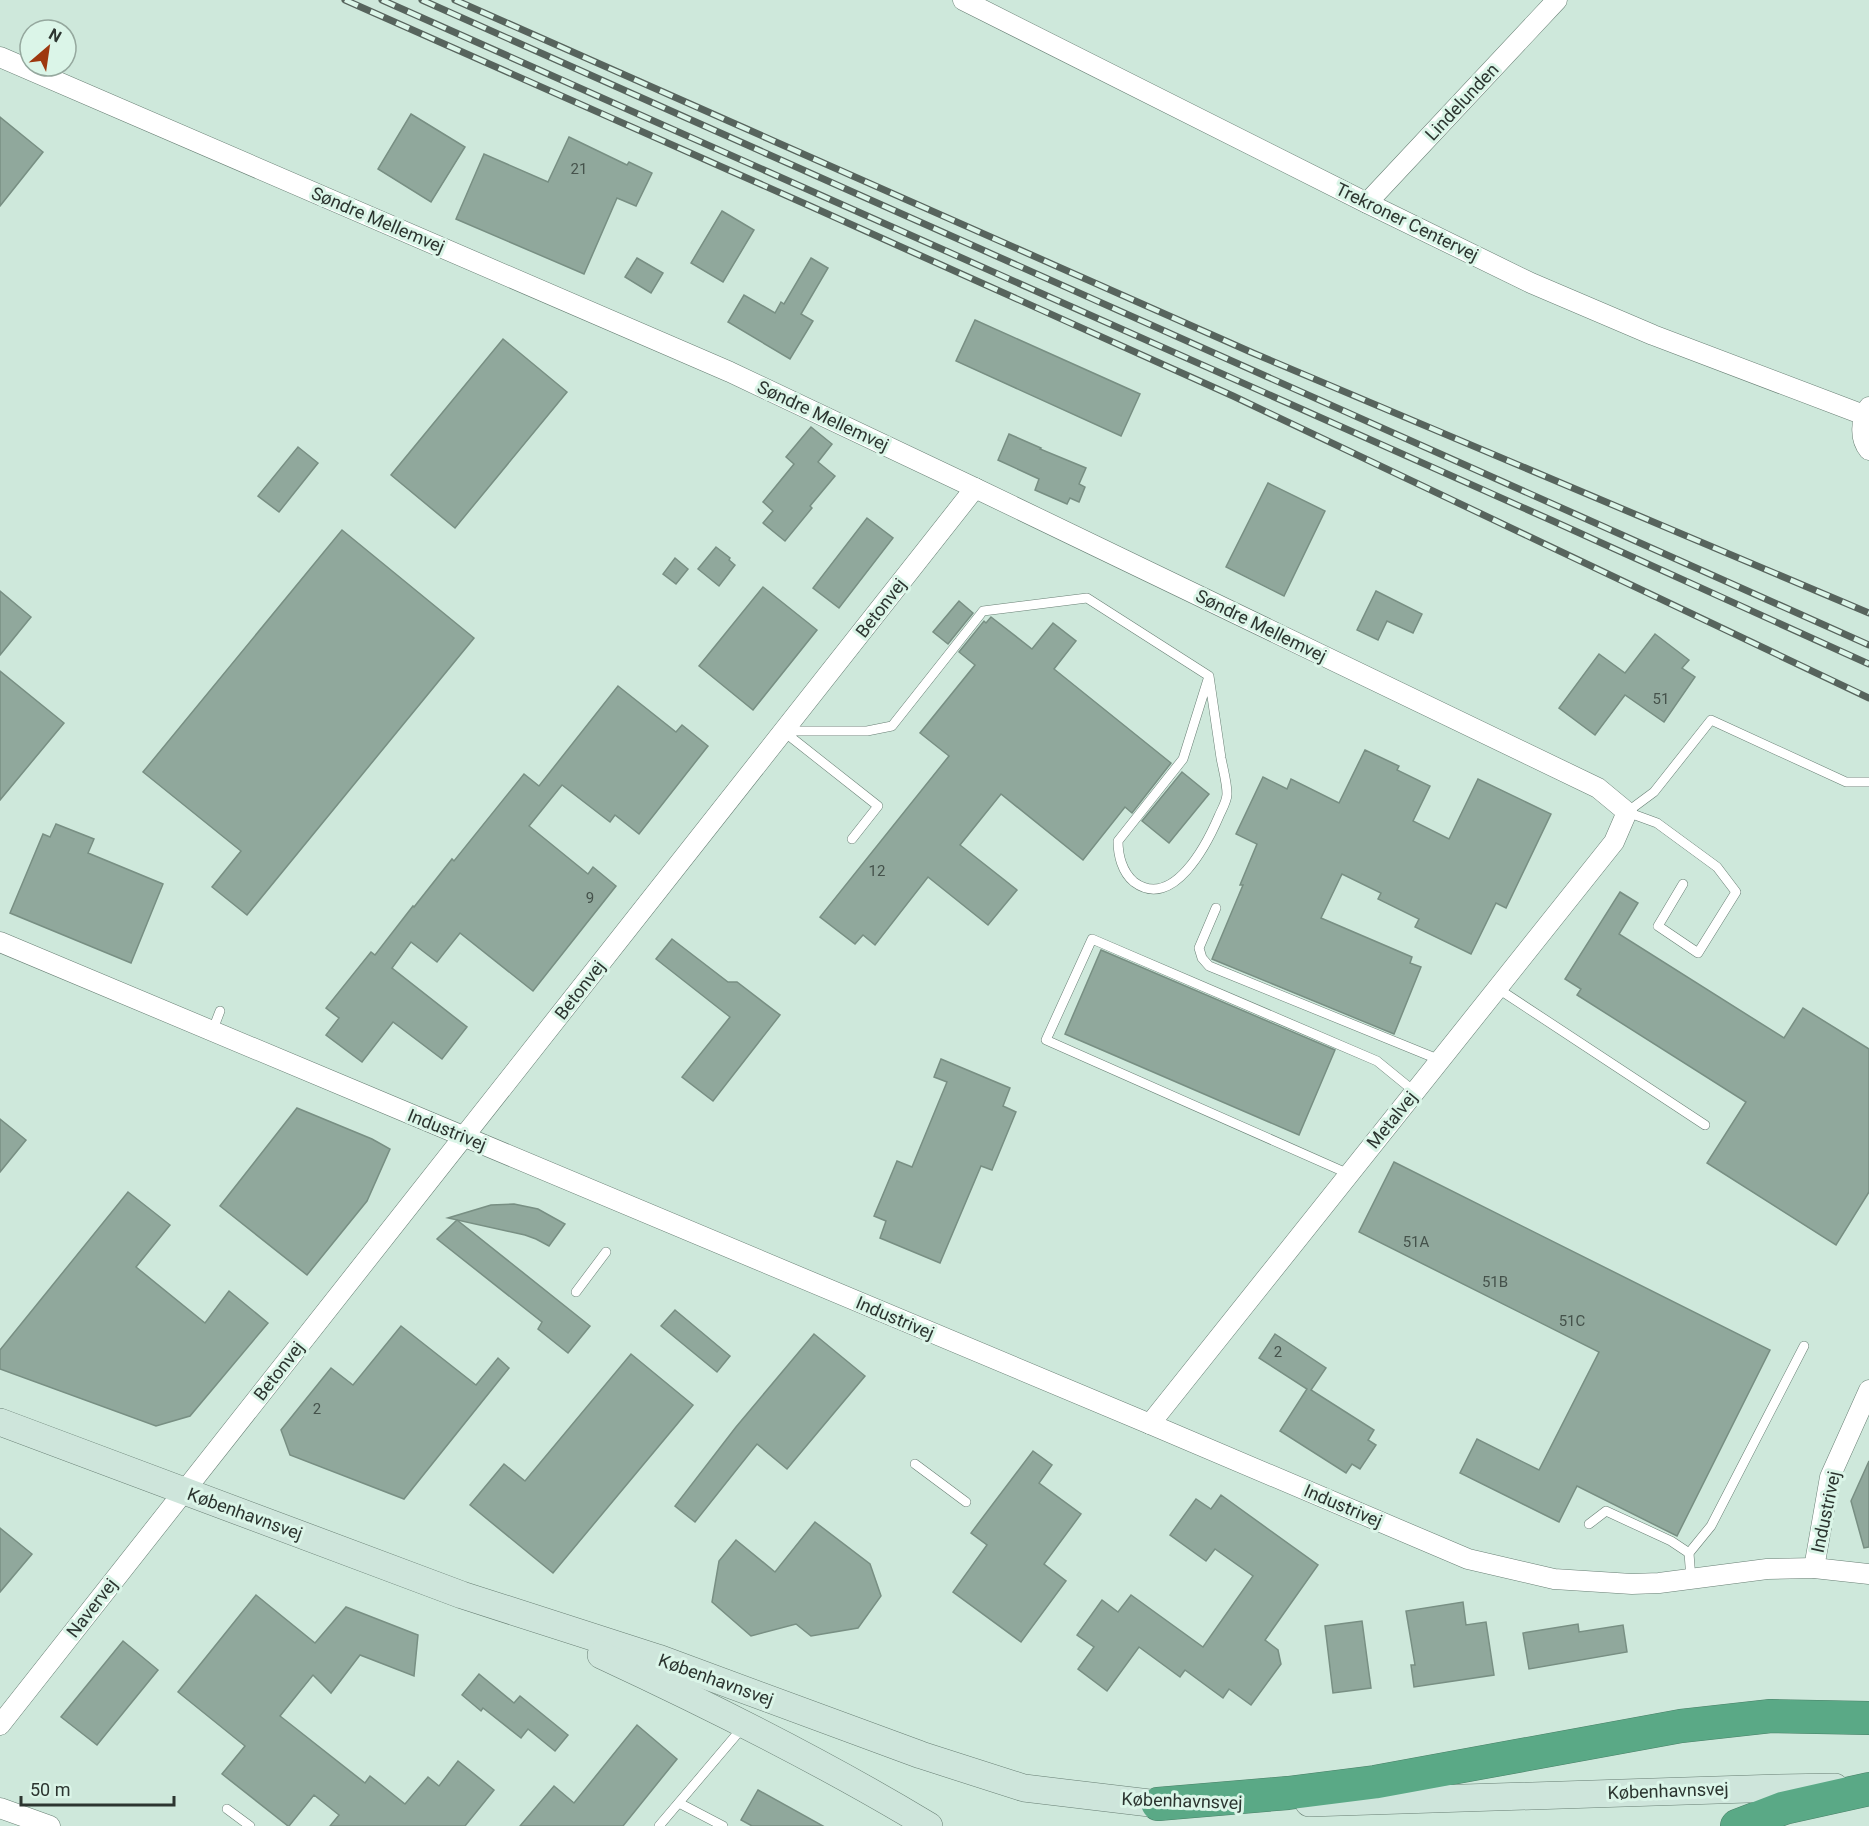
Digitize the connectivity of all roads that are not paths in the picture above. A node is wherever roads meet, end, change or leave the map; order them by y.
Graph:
1 (963, 0) edge
2 (1557, 0) edge
3 (0, 57) edge
4 (1367, 203) junction
5 (1867, 411) edge
6 (1869, 450) edge
7 (975, 488) junction
8 (1209, 676) junction
9 (783, 731) junction
10 (1869, 782) edge
11 (1627, 812) junction
12 (852, 839) dead end
13 (1683, 884) dead end
14 (1216, 908) dead end
15 (0, 942) edge
16 (1497, 988) junction
17 (220, 1011) dead end
18 (212, 1032) junction
19 (1440, 1060) junction
20 (1415, 1092) junction
21 (1705, 1125) dead end
22 (465, 1136) junction
23 (1349, 1174) junction
24 (606, 1252) dead end
25 (576, 1292) dead end
26 (1804, 1346) dead end
27 (1869, 1390) edge
28 (0, 1422) edge
29 (1150, 1424) junction
30 (915, 1464) dead end
31 (184, 1491) junction
32 (966, 1502) dead end
33 (1589, 1524) dead end
34 (1689, 1552) junction
35 (1814, 1568) junction
36 (1869, 1574) edge
37 (1691, 1579) junction
38 (491, 1605) junction
39 (1869, 1718) edge
40 (745, 1723) junction
41 (0, 1725) edge
42 (1869, 1788) edge
43 (679, 1803) junction
44 (1158, 1804) junction
45 (0, 1808) edge
46 (228, 1809) dead end
47 (50, 1826) edge
48 (250, 1826) edge
49 (659, 1826) edge
50 (723, 1826) edge
51 (928, 1826) edge
52 (1737, 1826) edge

1 - 4 street, Trekroner Centervej
2 - 4 street, Lindelunden
3 - 7 street, Søndre Mellemvej
4 - 5 street, Trekroner Centervej
5 - 6 street
7 - 9 street, Betonvej
7 - 11 street, Søndre Mellemvej
8 - 8 lane
8 - 9 lane
9 - 12 lane
9 - 22 street, Betonvej
10 - 11 lane
11 - 13 lane
11 - 16 street, Metalvej
14 - 19 lane
15 - 18 street, Industrivej
16 - 19 street, Metalvej
16 - 21 lane
17 - 18 lane
18 - 22 street, Industrivej
19 - 20 street, Metalvej
20 - 23 street, Metalvej
20 - 23 lane
22 - 29 street, Industrivej
22 - 31 street, Betonvej
23 - 29 street, Metalvej
24 - 25 lane
26 - 34 lane
27 - 35 street, Industrivej
28 - 31 main road, Københavnsvej
29 - 37 street, Industrivej
30 - 32 lane
31 - 38 main road, Københavnsvej
31 - 41 street, Navervej
33 - 34 lane
34 - 37 lane
35 - 36 street, Industrivej
35 - 37 street, Industrivej
38 - 40 main road, Københavnsvej
38 - 44 main road, Københavnsvej
39 - 44 highway
40 - 43 lane, Københavnsvej
40 - 51 main road, Københavnsvej
42 - 44 main road, Københavnsvej
42 - 52 highway
43 - 49 lane, Københavnsvej
43 - 50 lane
45 - 47 street
46 - 48 lane

